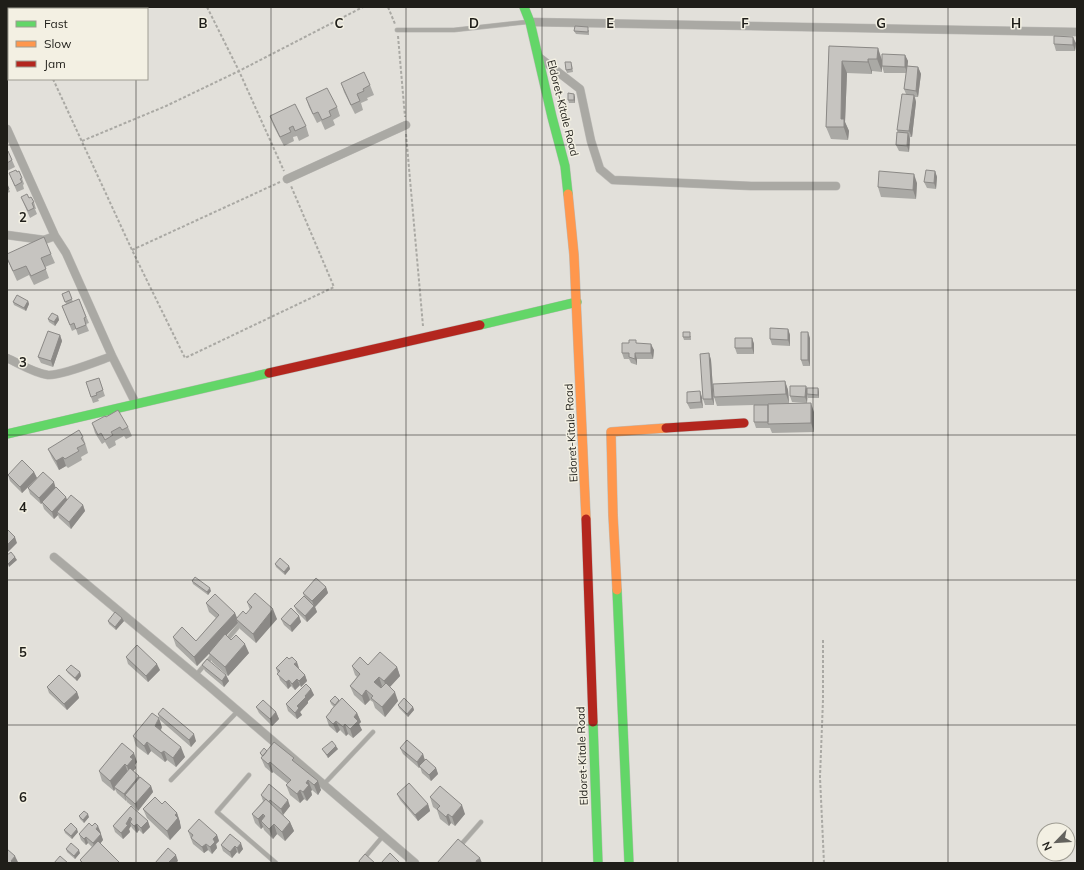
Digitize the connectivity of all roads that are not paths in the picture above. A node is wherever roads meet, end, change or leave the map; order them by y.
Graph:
1 (524, 7) edge
2 (530, 22) junction
3 (397, 30) road end
4 (1077, 32) edge
5 (538, 57) junction
6 (406, 125) road end
7 (7, 129) edge
8 (288, 179) road end
9 (836, 186) dead end
10 (7, 235) edge
11 (55, 236) junction
12 (577, 302) junction
13 (112, 356) junction
14 (7, 358) edge
15 (136, 404) junction
16 (744, 423) dead end
17 (7, 434) edge
18 (54, 557) dead end
19 (245, 618) edge
20 (220, 647) edge
21 (216, 652) edge
22 (196, 675) junction
23 (238, 711) junction
24 (373, 732) dead end
25 (249, 775) dead end
26 (171, 780) dead end
27 (324, 784) junction
28 (482, 822) dead end
29 (384, 835) junction
30 (457, 849) edge
31 (276, 863) edge
32 (360, 863) edge
33 (415, 863) edge
34 (598, 863) edge
35 (628, 863) edge

1 - 2 main road, Eldoret-Kitale Road
2 - 3 lane
2 - 4 street
2 - 5 main road, Eldoret-Kitale Road
5 - 9 street
5 - 12 main road, Eldoret-Kitale Road
6 - 8 street
7 - 11 street
10 - 11 street
11 - 13 street
12 - 15 main road
12 - 34 main road, Eldoret-Kitale Road
13 - 14 street
13 - 15 street
15 - 17 main road
16 - 35 main road
18 - 22 street
19 - 20 lane
21 - 22 lane
22 - 23 street
23 - 26 lane
23 - 27 street
24 - 27 lane
25 - 31 lane
27 - 29 street
28 - 30 lane
29 - 32 lane
29 - 33 street

